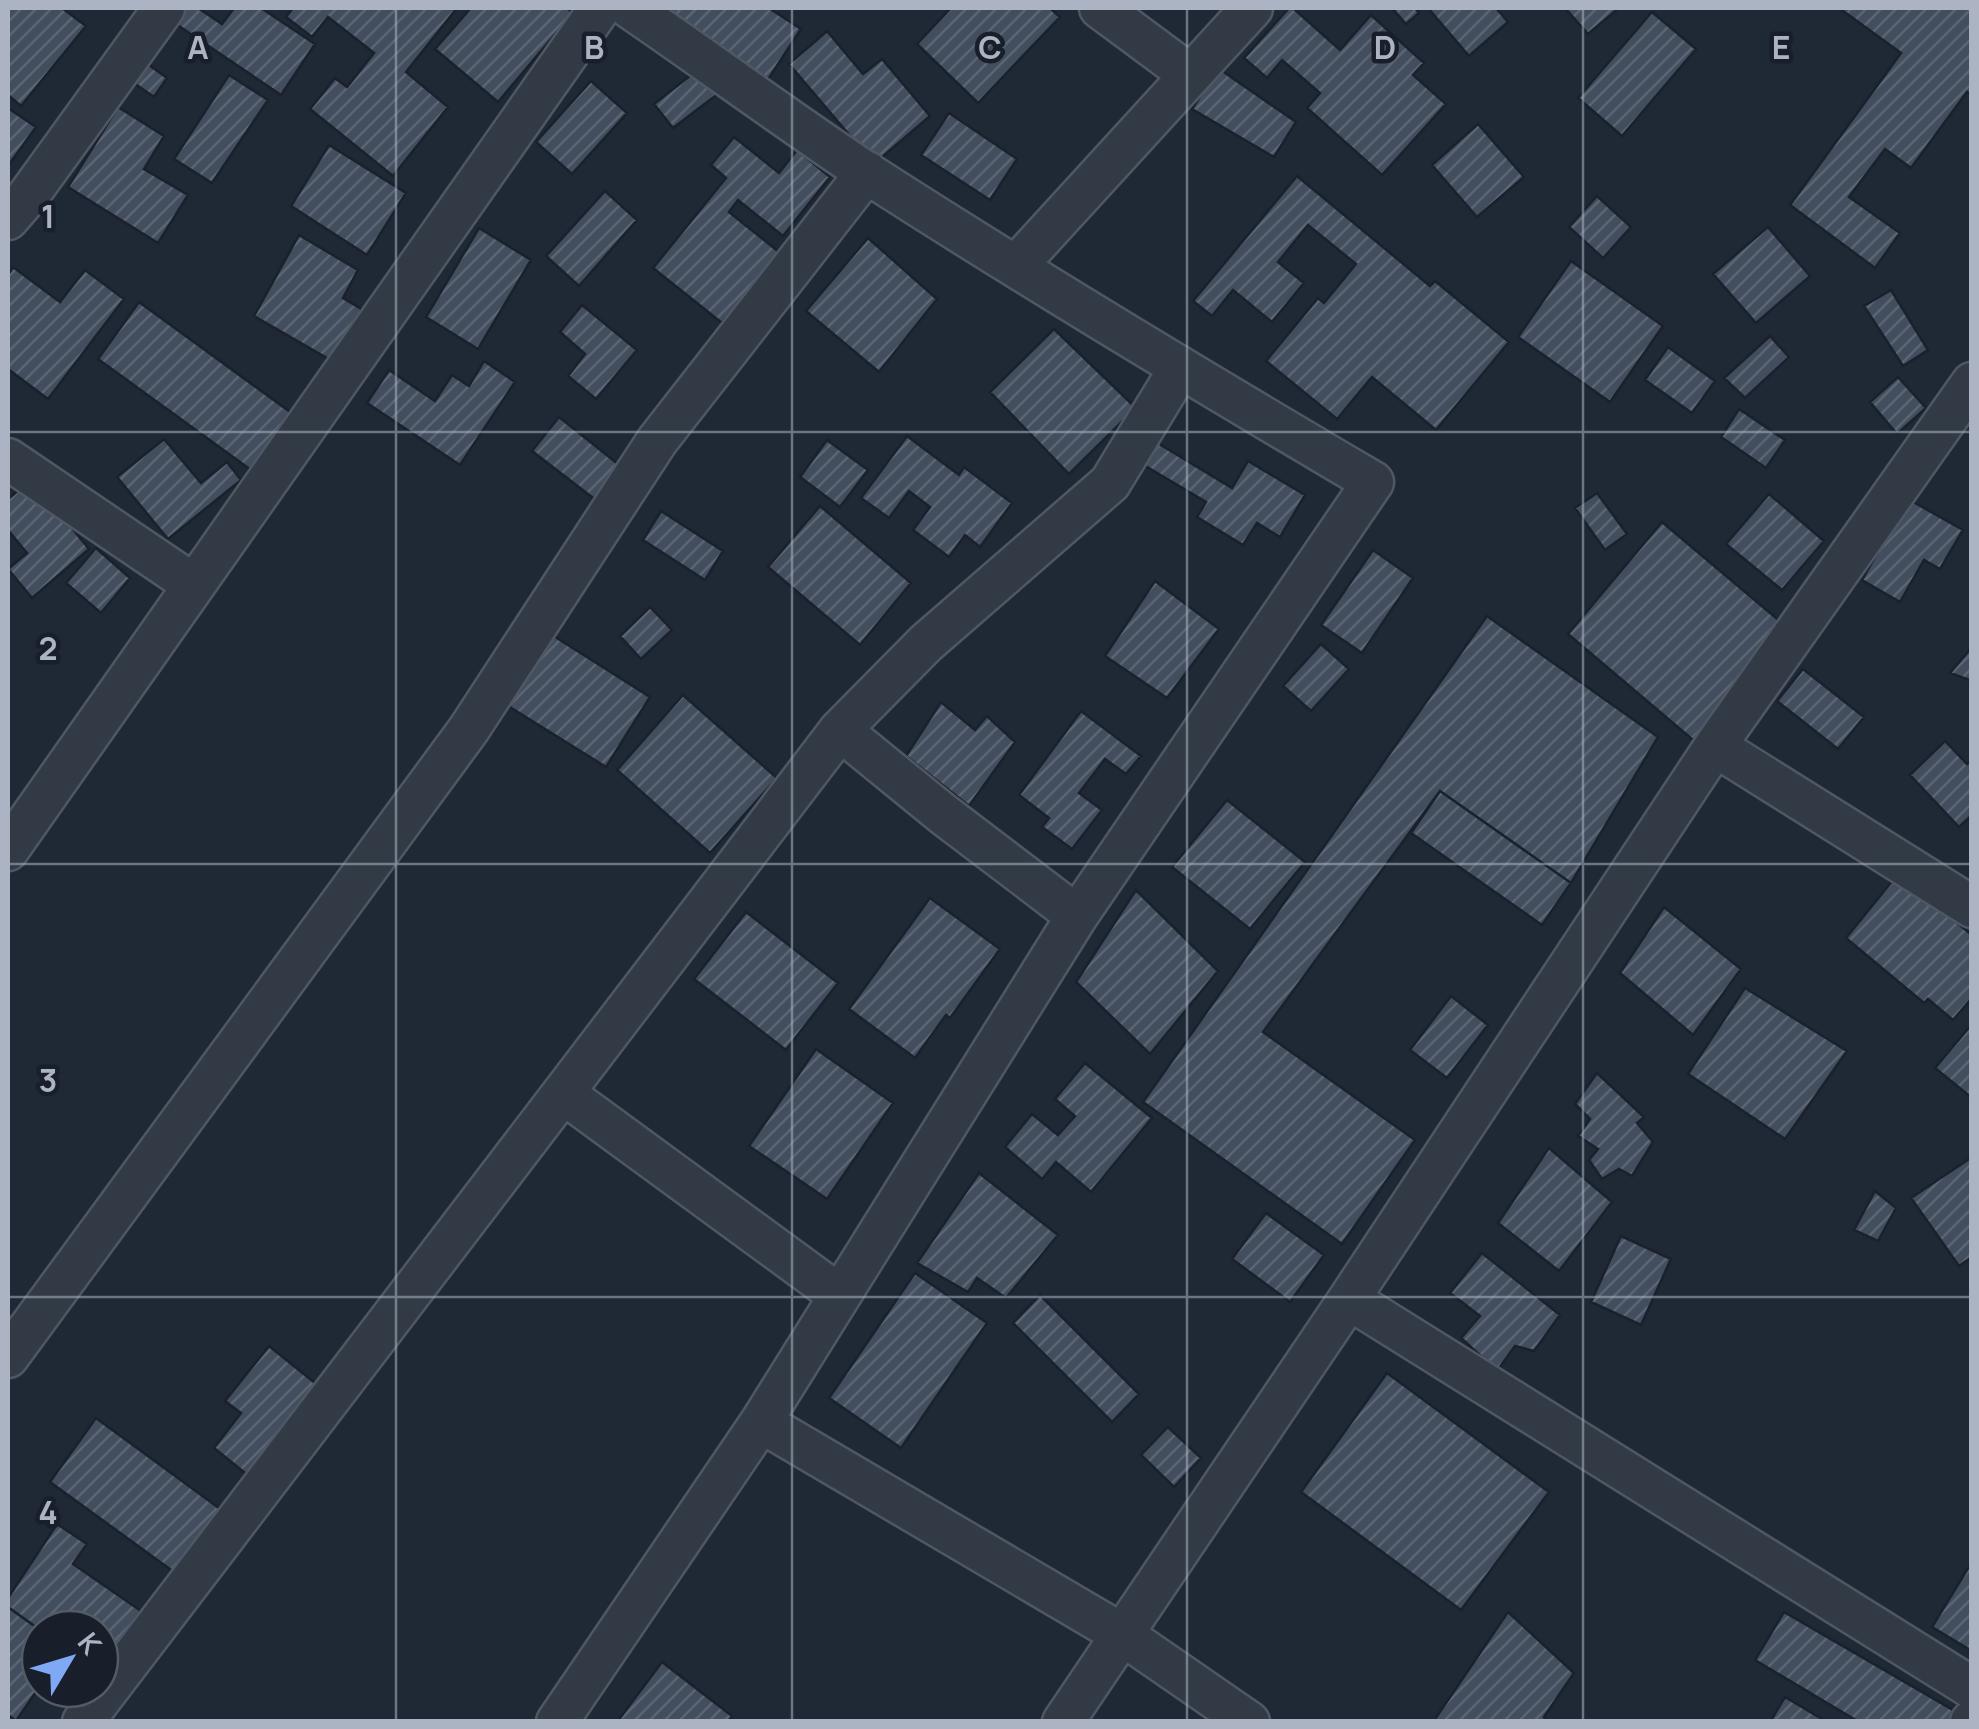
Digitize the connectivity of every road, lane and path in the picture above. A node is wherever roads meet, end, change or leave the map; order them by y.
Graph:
1 (164, 8) edge
2 (600, 8) edge
3 (630, 8) edge
4 (1100, 8) edge
5 (1252, 8) edge
6 (1188, 74) junction
7 (867, 172) junction
8 (8, 219) edge
9 (1017, 265) junction
10 (1180, 368) junction
11 (1972, 383) edge
12 (8, 459) edge
13 (194, 584) junction
14 (840, 730) junction
15 (1715, 746) junction
16 (8, 850) edge
17 (1972, 907) edge
18 (1077, 916) junction
19 (563, 1093) junction
20 (839, 1295) junction
21 (1349, 1299) junction
22 (8, 1357) edge
23 (761, 1422) junction
24 (1123, 1635) junction
25 (1972, 1688) edge
26 (84, 1722) edge
27 (557, 1722) edge
28 (1063, 1722) edge
29 (1249, 1722) edge

1 - 8 street
2 - 13 street
3 - 7 street
4 - 6 street
5 - 6 street
6 - 9 street
7 - 9 street
7 - 22 street
9 - 10 street
10 - 14 street
10 - 18 street
11 - 15 street
12 - 13 street
13 - 16 street
14 - 18 street
14 - 19 street
15 - 17 street
15 - 21 street
18 - 20 street
19 - 20 street
19 - 26 street
20 - 23 street
21 - 24 street
21 - 25 street
23 - 24 street
23 - 27 street
24 - 28 street
24 - 29 street

